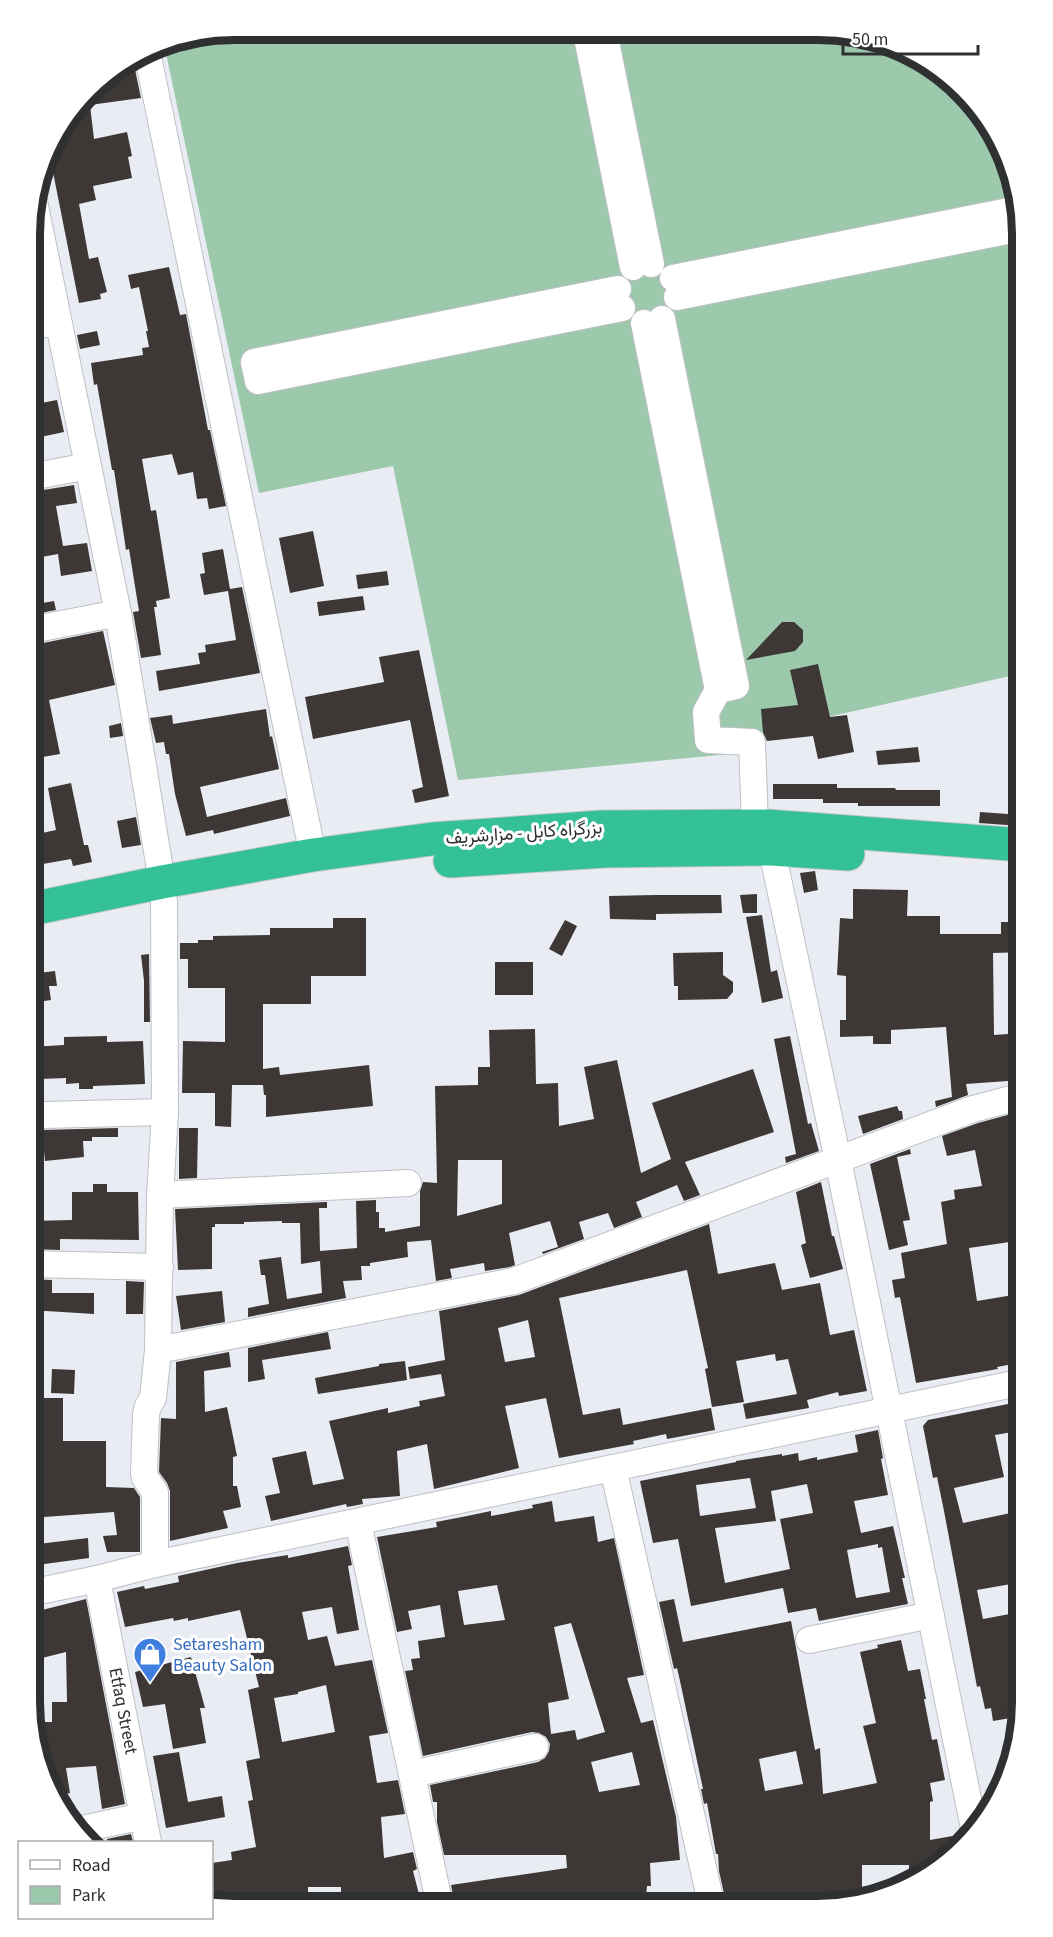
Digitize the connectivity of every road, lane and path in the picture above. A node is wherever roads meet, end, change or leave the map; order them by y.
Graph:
1 (587, 40) edge
2 (605, 40) edge
3 (149, 61) edge
4 (1011, 211) edge
5 (1012, 230) edge
6 (40, 232) edge
7 (642, 266) junction
8 (675, 288) junction
9 (620, 298) junction
10 (58, 321) junction
11 (653, 321) junction
12 (40, 325) edge
13 (88, 466) junction
14 (40, 475) edge
15 (118, 613) junction
16 (40, 628) edge
17 (764, 834) junction
18 (1012, 845) edge
19 (313, 855) junction
20 (1012, 865) edge
21 (163, 892) junction
22 (40, 908) edge
23 (40, 926) edge
24 (1012, 1099) edge
25 (165, 1112) junction
26 (42, 1115) dead end
27 (838, 1160) junction
28 (408, 1183) dead end
29 (160, 1195) junction
30 (40, 1264) edge
31 (160, 1267) junction
32 (158, 1350) junction
33 (1012, 1384) edge
34 (888, 1410) junction
35 (613, 1468) junction
36 (358, 1522) junction
37 (155, 1564) junction
38 (97, 1579) junction
39 (40, 1591) edge
40 (931, 1616) junction
41 (809, 1640) dead end
42 (535, 1747) dead end
43 (412, 1774) junction
44 (143, 1816) junction
45 (972, 1820) edge
46 (87, 1828) edge
47 (148, 1841) edge
48 (438, 1896) edge
49 (710, 1896) edge

1 - 7 street
2 - 7 street
3 - 19 street
4 - 8 street
5 - 8 street
6 - 10 street
7 - 8 street
7 - 9 street
8 - 11 street
9 - 9 street
9 - 11 street
10 - 12 street
10 - 13 street
11 - 17 street
13 - 14 street
13 - 15 street
15 - 16 street
15 - 21 street
17 - 18 highway, بزرگراه کابل - مزارشریف
17 - 19 highway, بزرگراه کابل - مزارشریف
17 - 20 highway, بزرگراه کابل - مزارشریف
17 - 21 highway, بزرگراه کابل - مزارشریف
17 - 27 street
19 - 21 highway, بزرگراه کابل - مزارشریف
21 - 22 highway, بزرگراه کابل - مزارشریف
21 - 23 highway, بزرگراه کابل - مزارشریف
21 - 25 street
24 - 27 street
25 - 26 street
25 - 29 street
27 - 32 street
27 - 34 street
28 - 29 street
29 - 31 street
30 - 31 street
31 - 32 street
32 - 37 street
33 - 34 street
34 - 35 street
34 - 40 street
35 - 36 street
35 - 49 street
36 - 37 street
36 - 43 street
37 - 38 street
38 - 39 street
38 - 44 street, Etfaq Street
40 - 41 street
40 - 45 street
42 - 43 street
43 - 48 street
44 - 46 street
44 - 47 street, Etfaq Street

